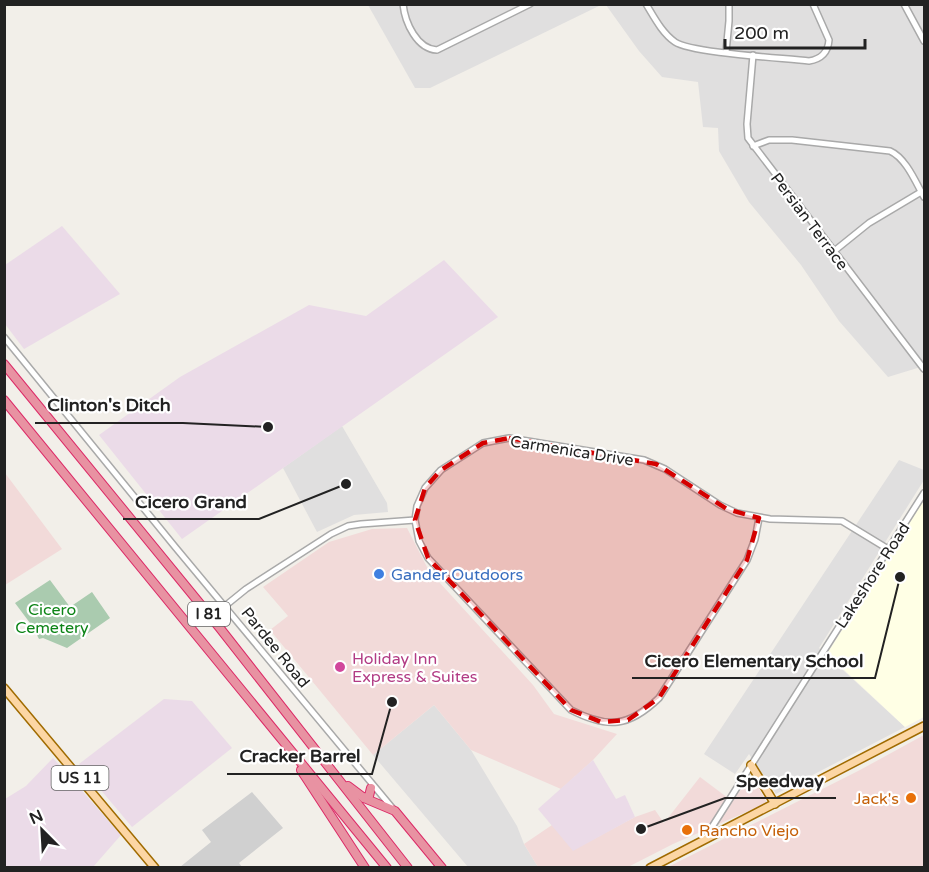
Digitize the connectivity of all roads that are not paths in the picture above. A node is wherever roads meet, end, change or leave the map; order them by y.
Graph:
1 (403, 4) edge
2 (530, 4) edge
3 (646, 4) edge
4 (729, 4) edge
5 (813, 4) edge
6 (904, 4) edge
7 (924, 41) edge
8 (726, 52) junction
9 (753, 55) junction
10 (753, 146) junction
11 (923, 195) edge
12 (833, 252) junction
13 (4, 337) edge
14 (4, 364) edge
15 (924, 369) edge
16 (4, 400) edge
17 (924, 493) edge
18 (759, 518) junction
19 (415, 520) junction
20 (888, 549) junction
21 (225, 606) junction
22 (4, 688) edge
23 (924, 726) edge
24 (288, 748) junction
25 (751, 765) junction
26 (329, 767) junction
27 (369, 784) junction
28 (364, 798) junction
29 (775, 804) junction
30 (391, 809) junction
31 (704, 840) junction
32 (155, 867) edge
33 (365, 867) edge
34 (387, 867) edge
35 (408, 867) edge
36 (437, 867) edge
37 (442, 867) edge
38 (650, 867) edge

1 - 2 street
3 - 8 street
4 - 8 street
5 - 9 street
6 - 7 street
8 - 9 street
9 - 10 street, Persian Terrace
10 - 11 street
10 - 12 street, Persian Terrace
11 - 12 street
12 - 15 street, Persian Terrace
13 - 21 street, Pardee Road
14 - 26 highway, I 81
16 - 24 highway, I 81
17 - 20 street, Lakeshore Road
18 - 19 street, Carmenica Drive
18 - 19 street
18 - 20 street, Carmenica Drive
19 - 21 street
20 - 25 street, Lakeshore Road
21 - 27 street, Pardee Road
22 - 32 main road, US 11
23 - 29 main road
24 - 33 highway
24 - 34 highway, I 81
25 - 29 main road
25 - 31 street, Lakeshore Road
26 - 28 highway
26 - 35 highway, I 81
27 - 28 highway
27 - 30 street, Pardee Road
28 - 30 highway
29 - 31 main road
30 - 36 street, Pardee Road
30 - 37 highway, Pardee Road
31 - 38 main road

